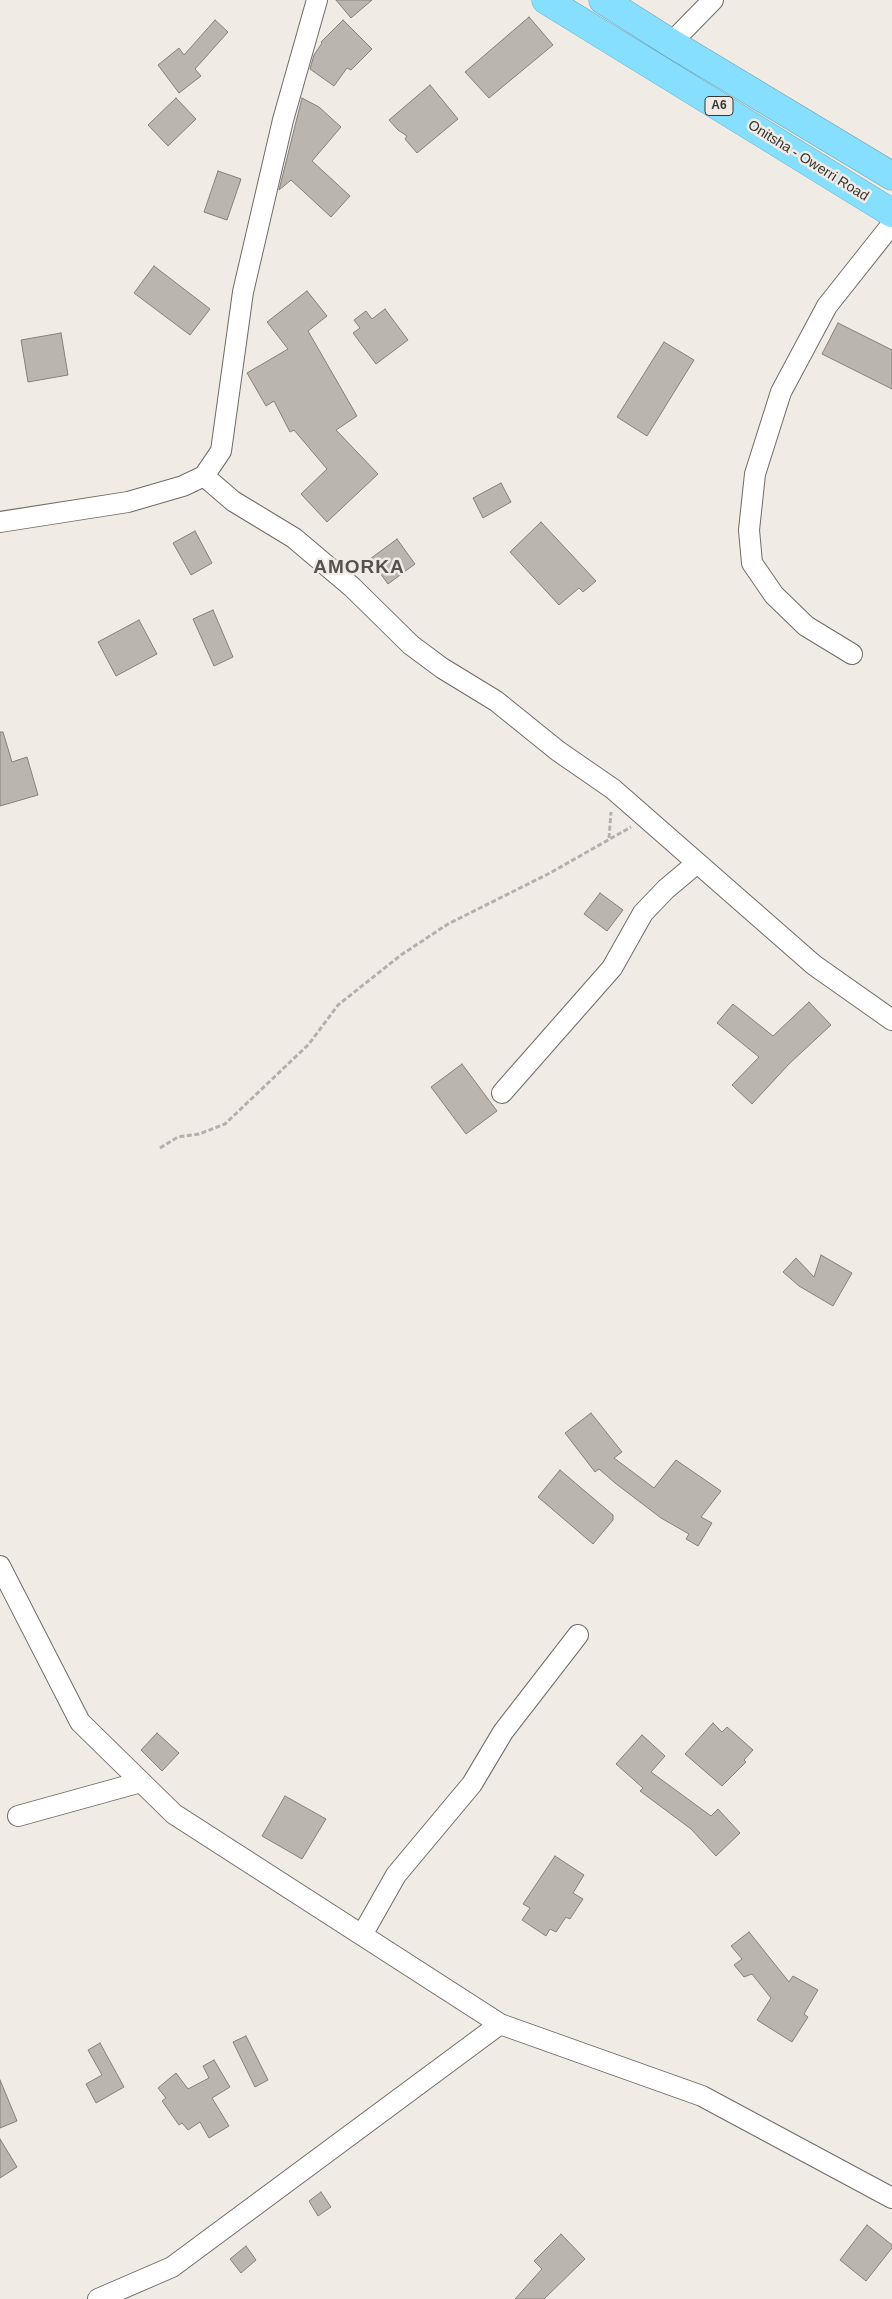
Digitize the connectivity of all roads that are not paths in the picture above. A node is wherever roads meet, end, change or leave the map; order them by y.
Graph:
1 (318, 0) edge
2 (546, 0) edge
3 (603, 0) edge
4 (713, 0) edge
5 (671, 43) junction
6 (892, 176) edge
7 (892, 213) edge
8 (892, 224) edge
9 (204, 476) junction
10 (0, 522) edge
11 (852, 654) dead end
12 (697, 863) junction
13 (892, 1020) edge
14 (502, 1092) dead end
15 (0, 1566) edge
16 (578, 1635) dead end
17 (141, 1782) junction
18 (18, 1816) dead end
19 (362, 1935) junction
20 (500, 2024) junction
21 (892, 2198) edge
22 (98, 2299) edge

1 - 9 street
2 - 7 highway, Onitsha - Owerri Road / A6
3 - 5 highway, A6
4 - 5 street
5 - 6 highway, A6
8 - 11 street
9 - 10 street
9 - 12 street
12 - 13 street
12 - 14 street
15 - 17 street
16 - 19 street
17 - 18 street
17 - 19 street
19 - 20 street
20 - 21 street
20 - 22 street

